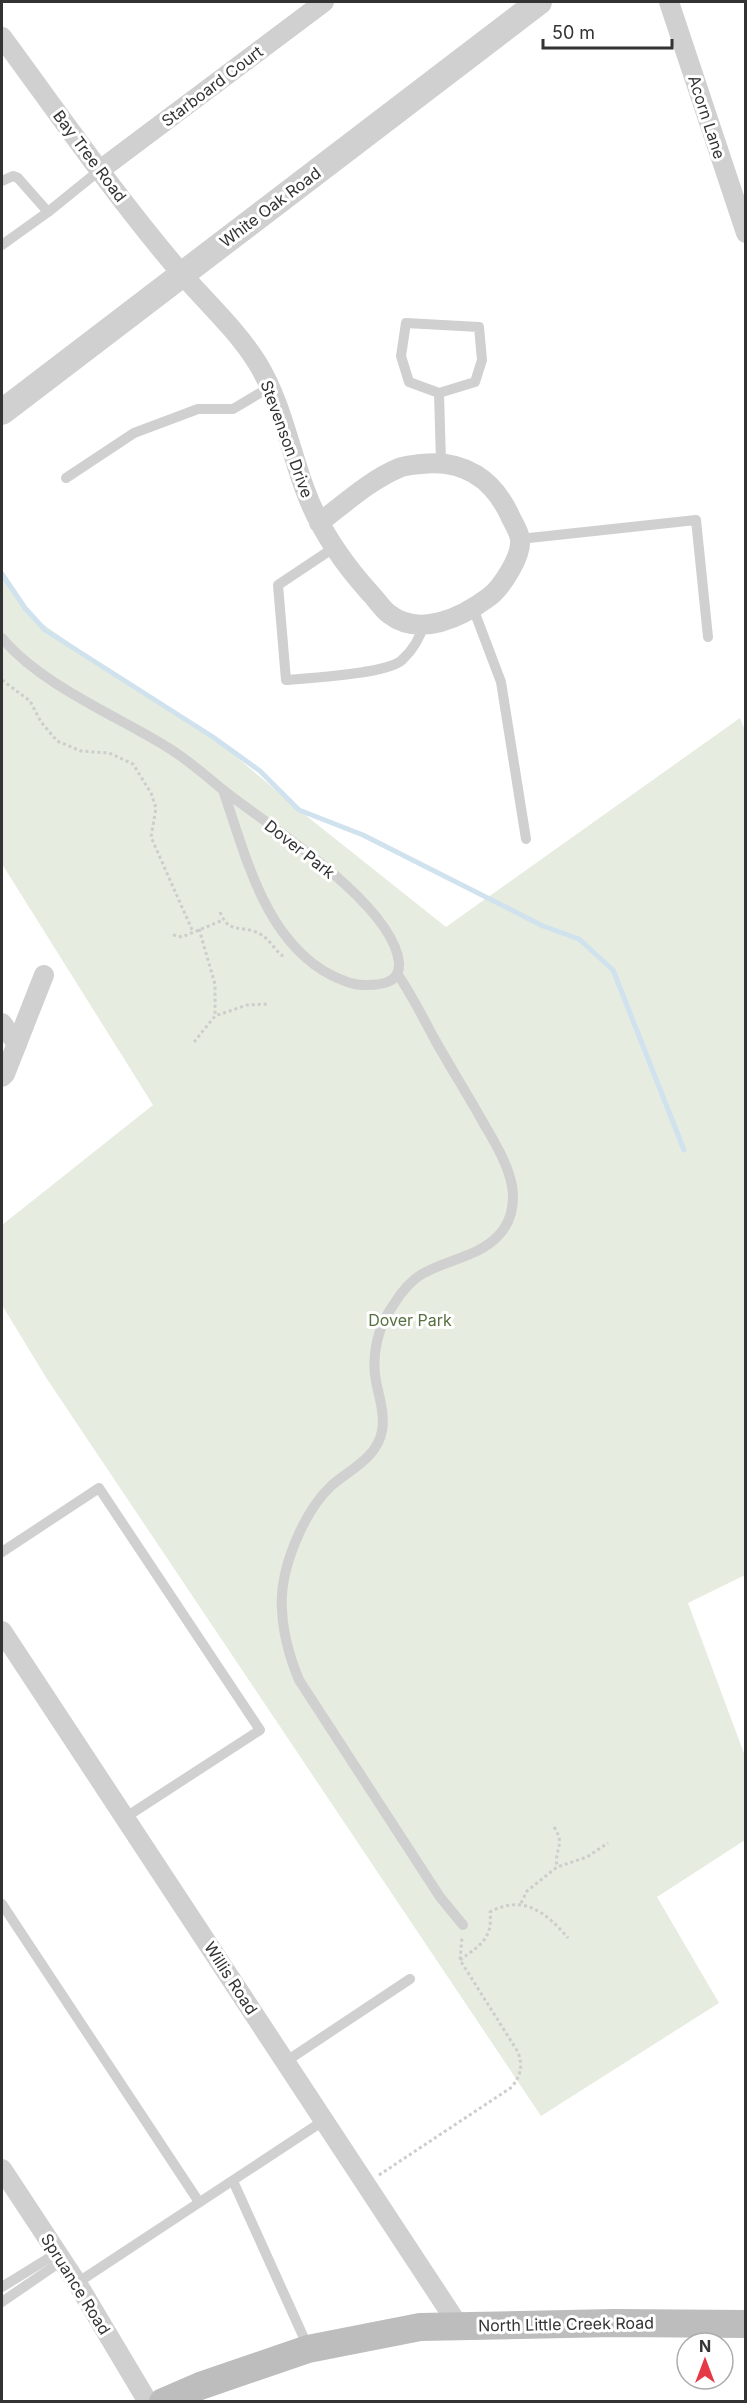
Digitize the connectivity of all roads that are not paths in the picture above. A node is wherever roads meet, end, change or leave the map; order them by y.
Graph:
1 (324, 2) edge
2 (539, 2) edge
3 (669, 2) edge
4 (2, 37) edge
5 (100, 170) junction
6 (2, 181) edge
7 (48, 212) junction
8 (746, 233) edge
9 (2, 245) edge
10 (182, 274) junction
11 (270, 387) junction
12 (439, 393) junction
13 (2, 412) edge
14 (441, 462) junction
15 (66, 478) dead end
16 (320, 523) junction
17 (520, 539) junction
18 (335, 548) junction
19 (473, 608) junction
20 (424, 624) junction
21 (708, 637) dead end
22 (2, 638) edge
23 (223, 790) junction
24 (526, 839) dead end
25 (44, 975) dead end
26 (398, 975) junction
27 (2, 1023) edge
28 (17, 1044) junction
29 (2, 1077) edge
30 (2, 1552) edge
31 (2, 1630) edge
32 (126, 1817) junction
33 (2, 1904) edge
34 (464, 1925) road end
35 (410, 1979) dead end
36 (285, 2061) junction
37 (323, 2121) junction
38 (2, 2169) edge
39 (233, 2181) junction
40 (199, 2202) junction
41 (60, 2257) junction
42 (77, 2283) junction
43 (2, 2287) edge
44 (2, 2302) edge
45 (746, 2324) edge
46 (459, 2326) junction
47 (308, 2349) junction
48 (148, 2402) edge
49 (162, 2402) edge

1 - 5 street, Starboard Court
2 - 10 street, White Oak Road
3 - 8 street, Acorn Lane
4 - 5 street, Bay Tree Road
5 - 7 lane
5 - 10 street, Bay Tree Road
6 - 7 lane
7 - 9 lane
10 - 11 street, Stevenson Drive
10 - 13 street, White Oak Road
11 - 15 lane
11 - 16 street, Stevenson Drive
12 - 12 lane
12 - 14 lane
14 - 16 street, Stevenson Drive
14 - 17 street, Stevenson Drive
16 - 18 street, Stevenson Drive
17 - 19 street, Stevenson Drive
17 - 21 lane
18 - 20 street, Stevenson Drive
18 - 20 lane
19 - 20 street, Stevenson Drive
19 - 24 lane
22 - 23 lane, Dover Park
23 - 26 lane, Dover Park
23 - 26 lane, Dover Park
25 - 28 street
26 - 34 lane
27 - 28 street
28 - 29 street
30 - 32 lane
31 - 32 street, Willis Road
32 - 36 street, Willis Road
33 - 40 lane
35 - 36 lane
36 - 37 street, Willis Road
37 - 39 lane
37 - 46 street, Willis Road
38 - 41 street, Spruance Road
39 - 40 lane
39 - 47 lane
40 - 42 lane
41 - 42 street, Spruance Road
41 - 43 lane
41 - 44 lane
42 - 48 street, Spruance Road
45 - 46 main road, North Little Creek Road
46 - 47 main road, North Little Creek Road
47 - 49 main road, North Little Creek Road

